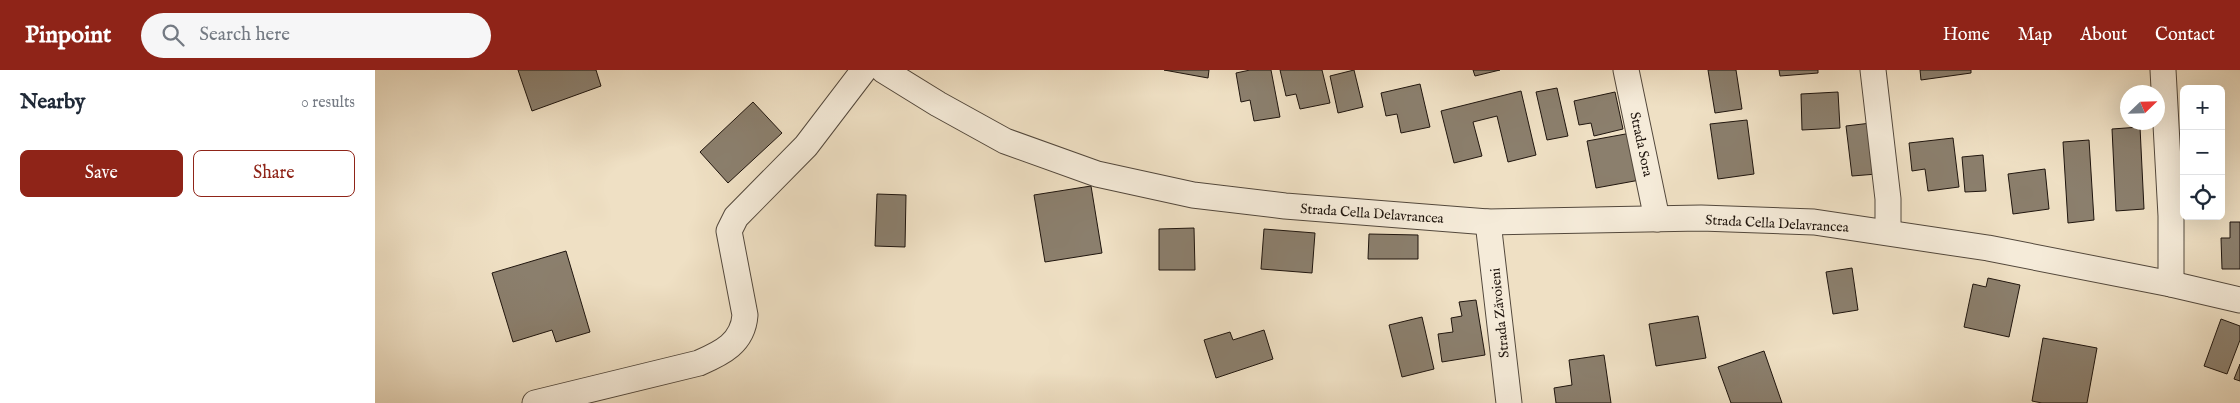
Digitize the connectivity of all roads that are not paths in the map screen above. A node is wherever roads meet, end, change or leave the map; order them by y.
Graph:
1 (864, 70) edge
2 (883, 70) edge
3 (1626, 70) edge
4 (1873, 70) edge
5 (2163, 70) edge
6 (1657, 219) junction
7 (1489, 222) junction
8 (1889, 232) junction
9 (2171, 284) junction
10 (2240, 300) edge
11 (535, 403) edge
12 (1509, 403) edge

1 - 11 street
2 - 7 street, Strada Cella Delavrancea
3 - 6 street, Strada Sora
4 - 8 street
5 - 9 street
6 - 7 street, Strada Cella Delavrancea
6 - 8 street, Strada Cella Delavrancea
7 - 12 street, Strada Zăvoieni
8 - 9 street, Strada Cella Delavrancea
9 - 10 street, Strada Cella Delavrancea

